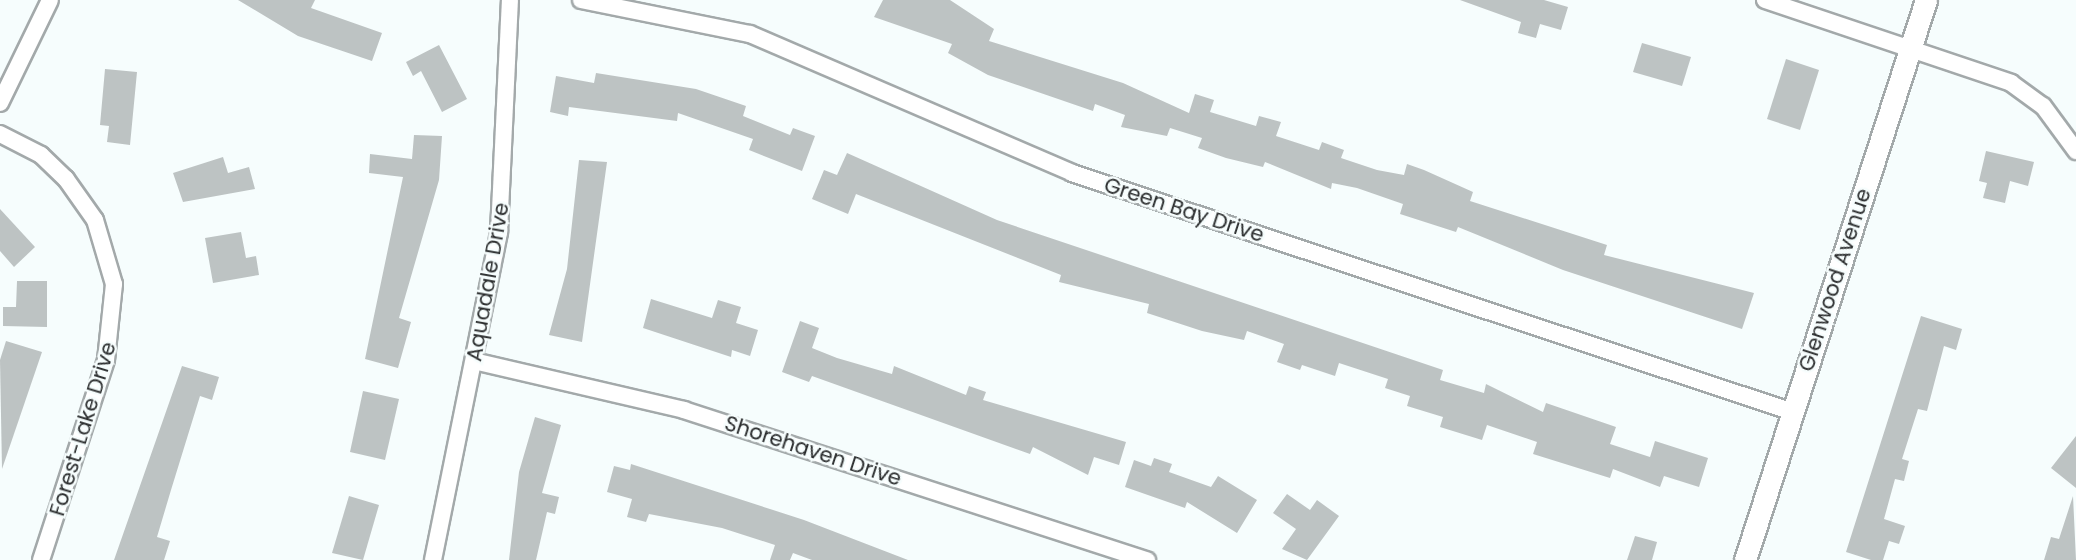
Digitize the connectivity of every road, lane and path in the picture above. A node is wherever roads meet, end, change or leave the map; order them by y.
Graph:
1 (50, 0) edge
2 (510, 0) edge
3 (581, 0) edge
4 (1765, 0) edge
5 (1926, 0) edge
6 (1910, 48) junction
7 (0, 103) edge
8 (0, 134) edge
9 (2076, 151) edge
10 (474, 361) junction
11 (1793, 412) junction
12 (41, 560) edge
13 (433, 560) edge
14 (1147, 560) edge
15 (1745, 560) edge

1 - 7 street
2 - 10 street, Aquadale Drive
3 - 11 street, Green Bay Drive
4 - 6 street
5 - 6 street, Glenwood Avenue
6 - 9 street
6 - 11 street, Glenwood Avenue
8 - 12 street, Forest-Lake Drive
10 - 13 street, Aquadale Drive
10 - 14 street, Shorehaven Drive
11 - 15 street, Glenwood Avenue

